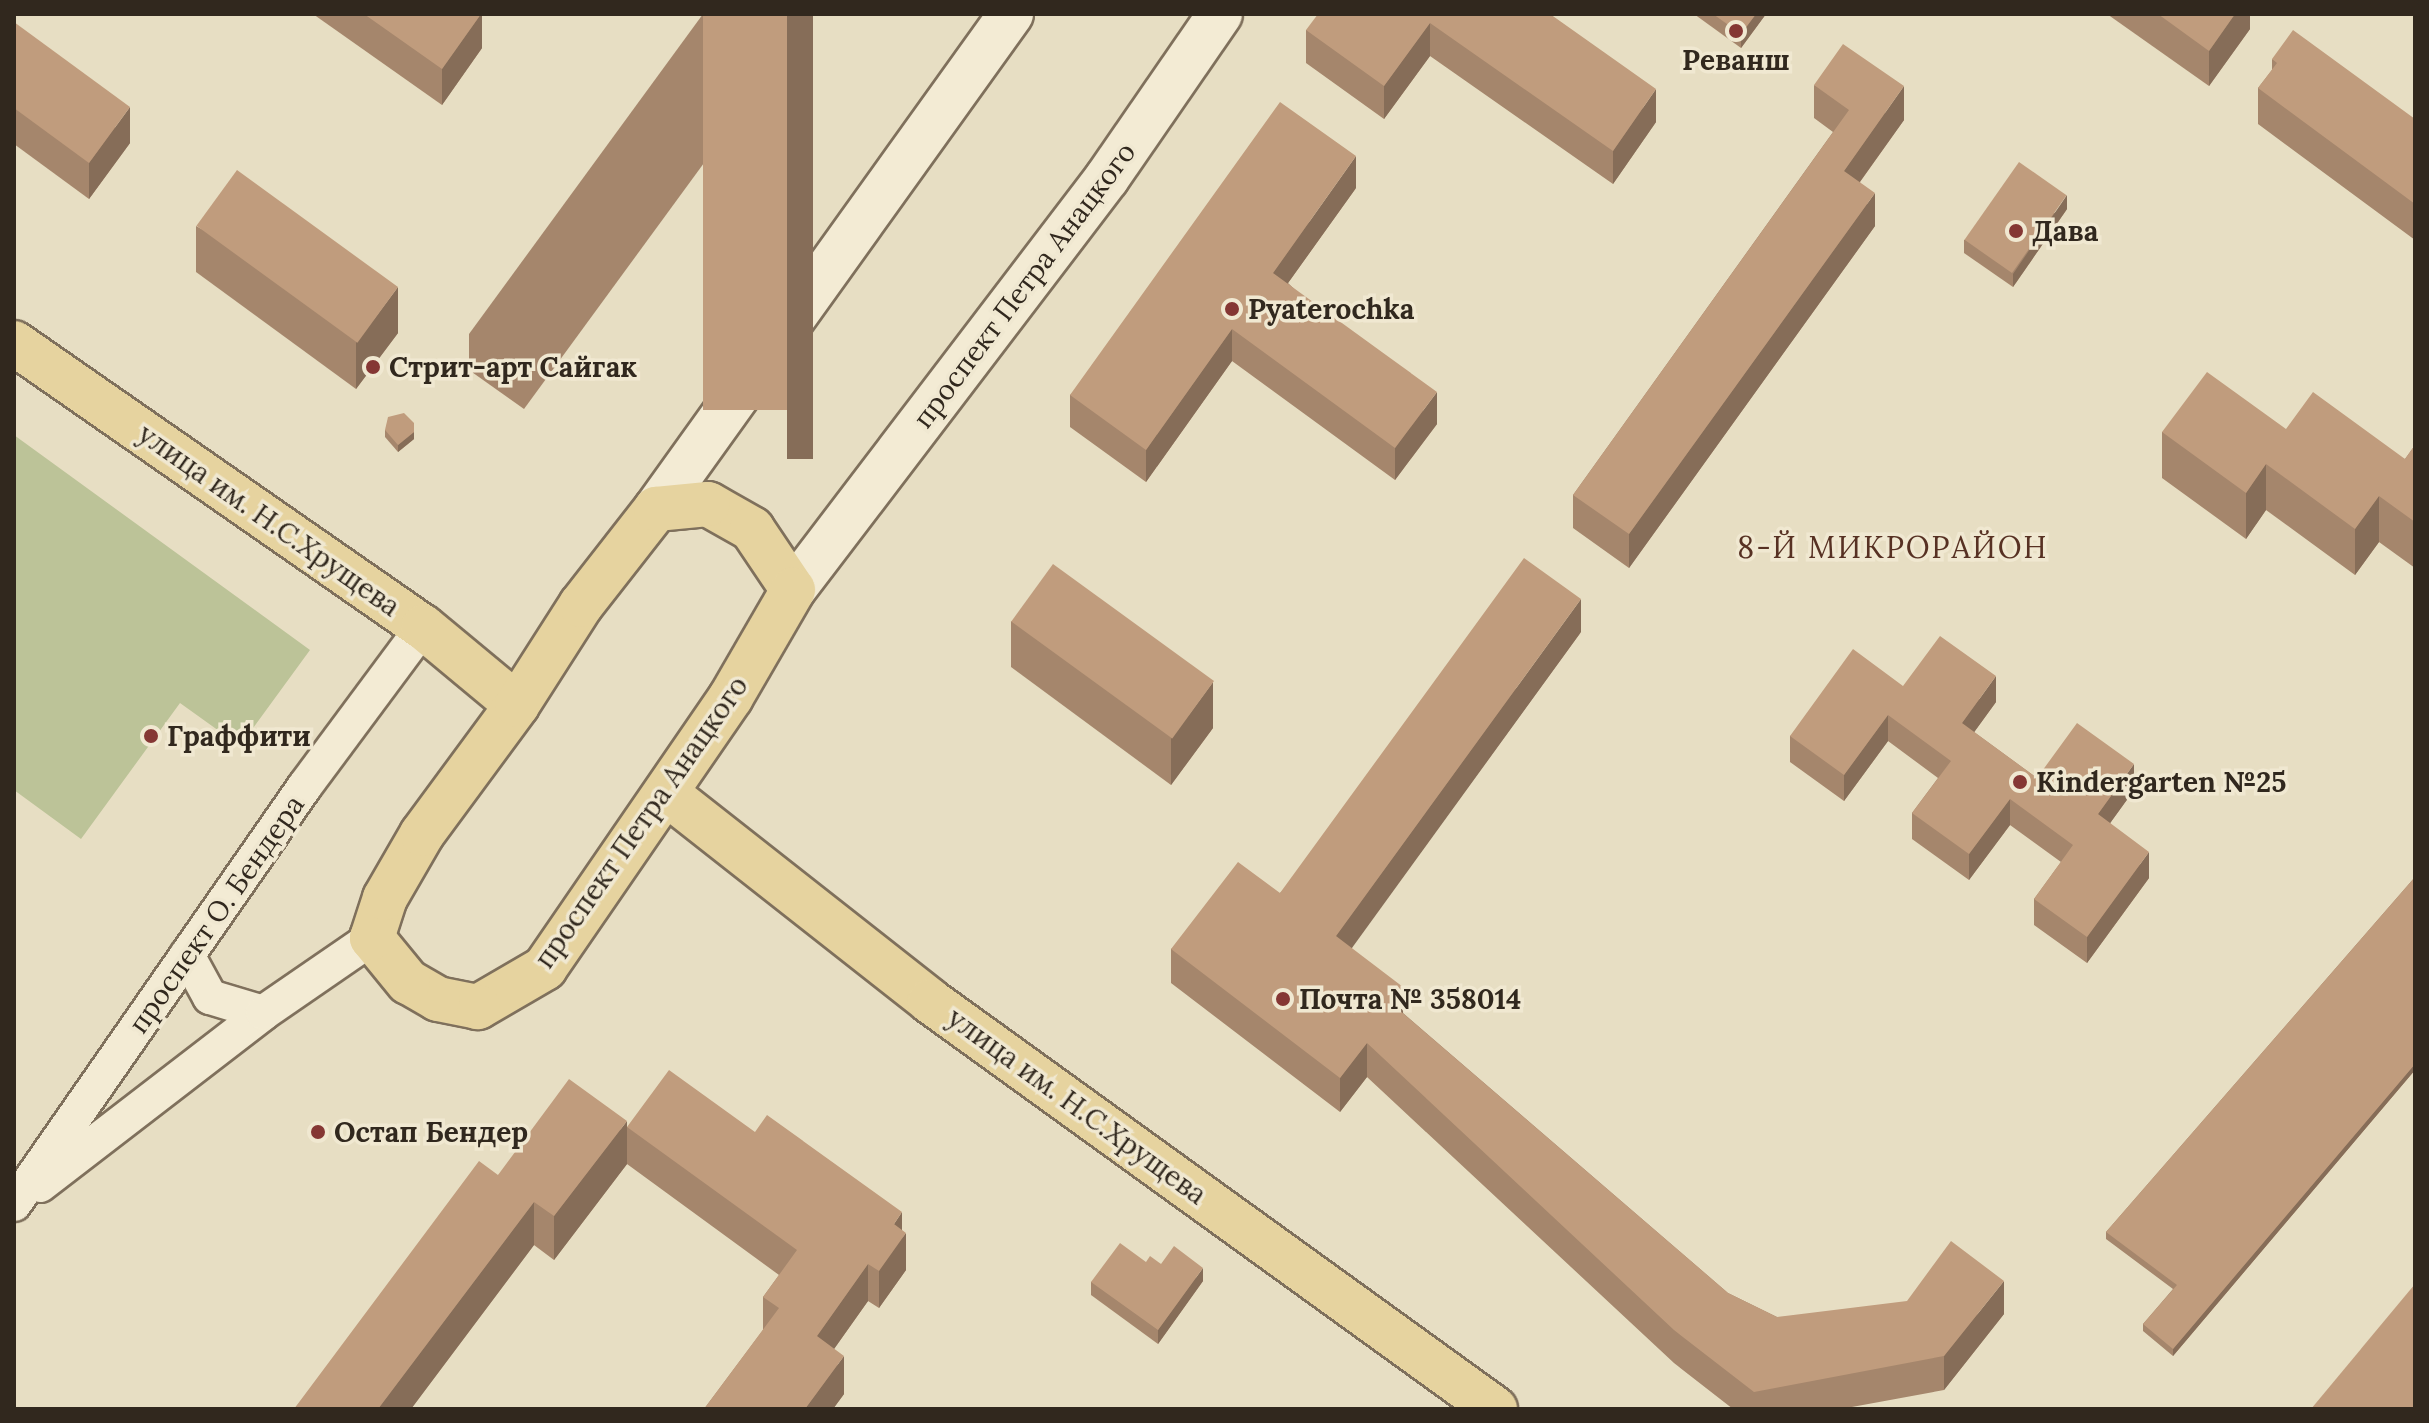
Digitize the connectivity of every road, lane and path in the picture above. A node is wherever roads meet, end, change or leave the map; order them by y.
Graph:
1 (1011, 14) edge
2 (1220, 14) edge
3 (14, 343) edge
4 (656, 509) junction
5 (793, 590) junction
6 (423, 627) junction
7 (517, 705) junction
8 (666, 793) junction
9 (372, 938) junction
10 (187, 955) junction
11 (263, 1013) junction
12 (14, 1204) edge
13 (1495, 1409) edge

1 - 4 main road
2 - 5 main road, проспект Петра Анацкого
3 - 6 main road, улица им. Н.С.Хрущева
4 - 5 main road
4 - 7 main road
5 - 8 main road, проспект Петра Анацкого
6 - 7 main road, улица им. Н.С.Хрущева
6 - 10 street, проспект О. Бендера
7 - 9 main road
8 - 9 main road, проспект Петра Анацкого
8 - 13 main road, улица им. Н.С.Хрущева
9 - 11 street
10 - 11 street
10 - 12 street, проспект О. Бендера
11 - 12 street

